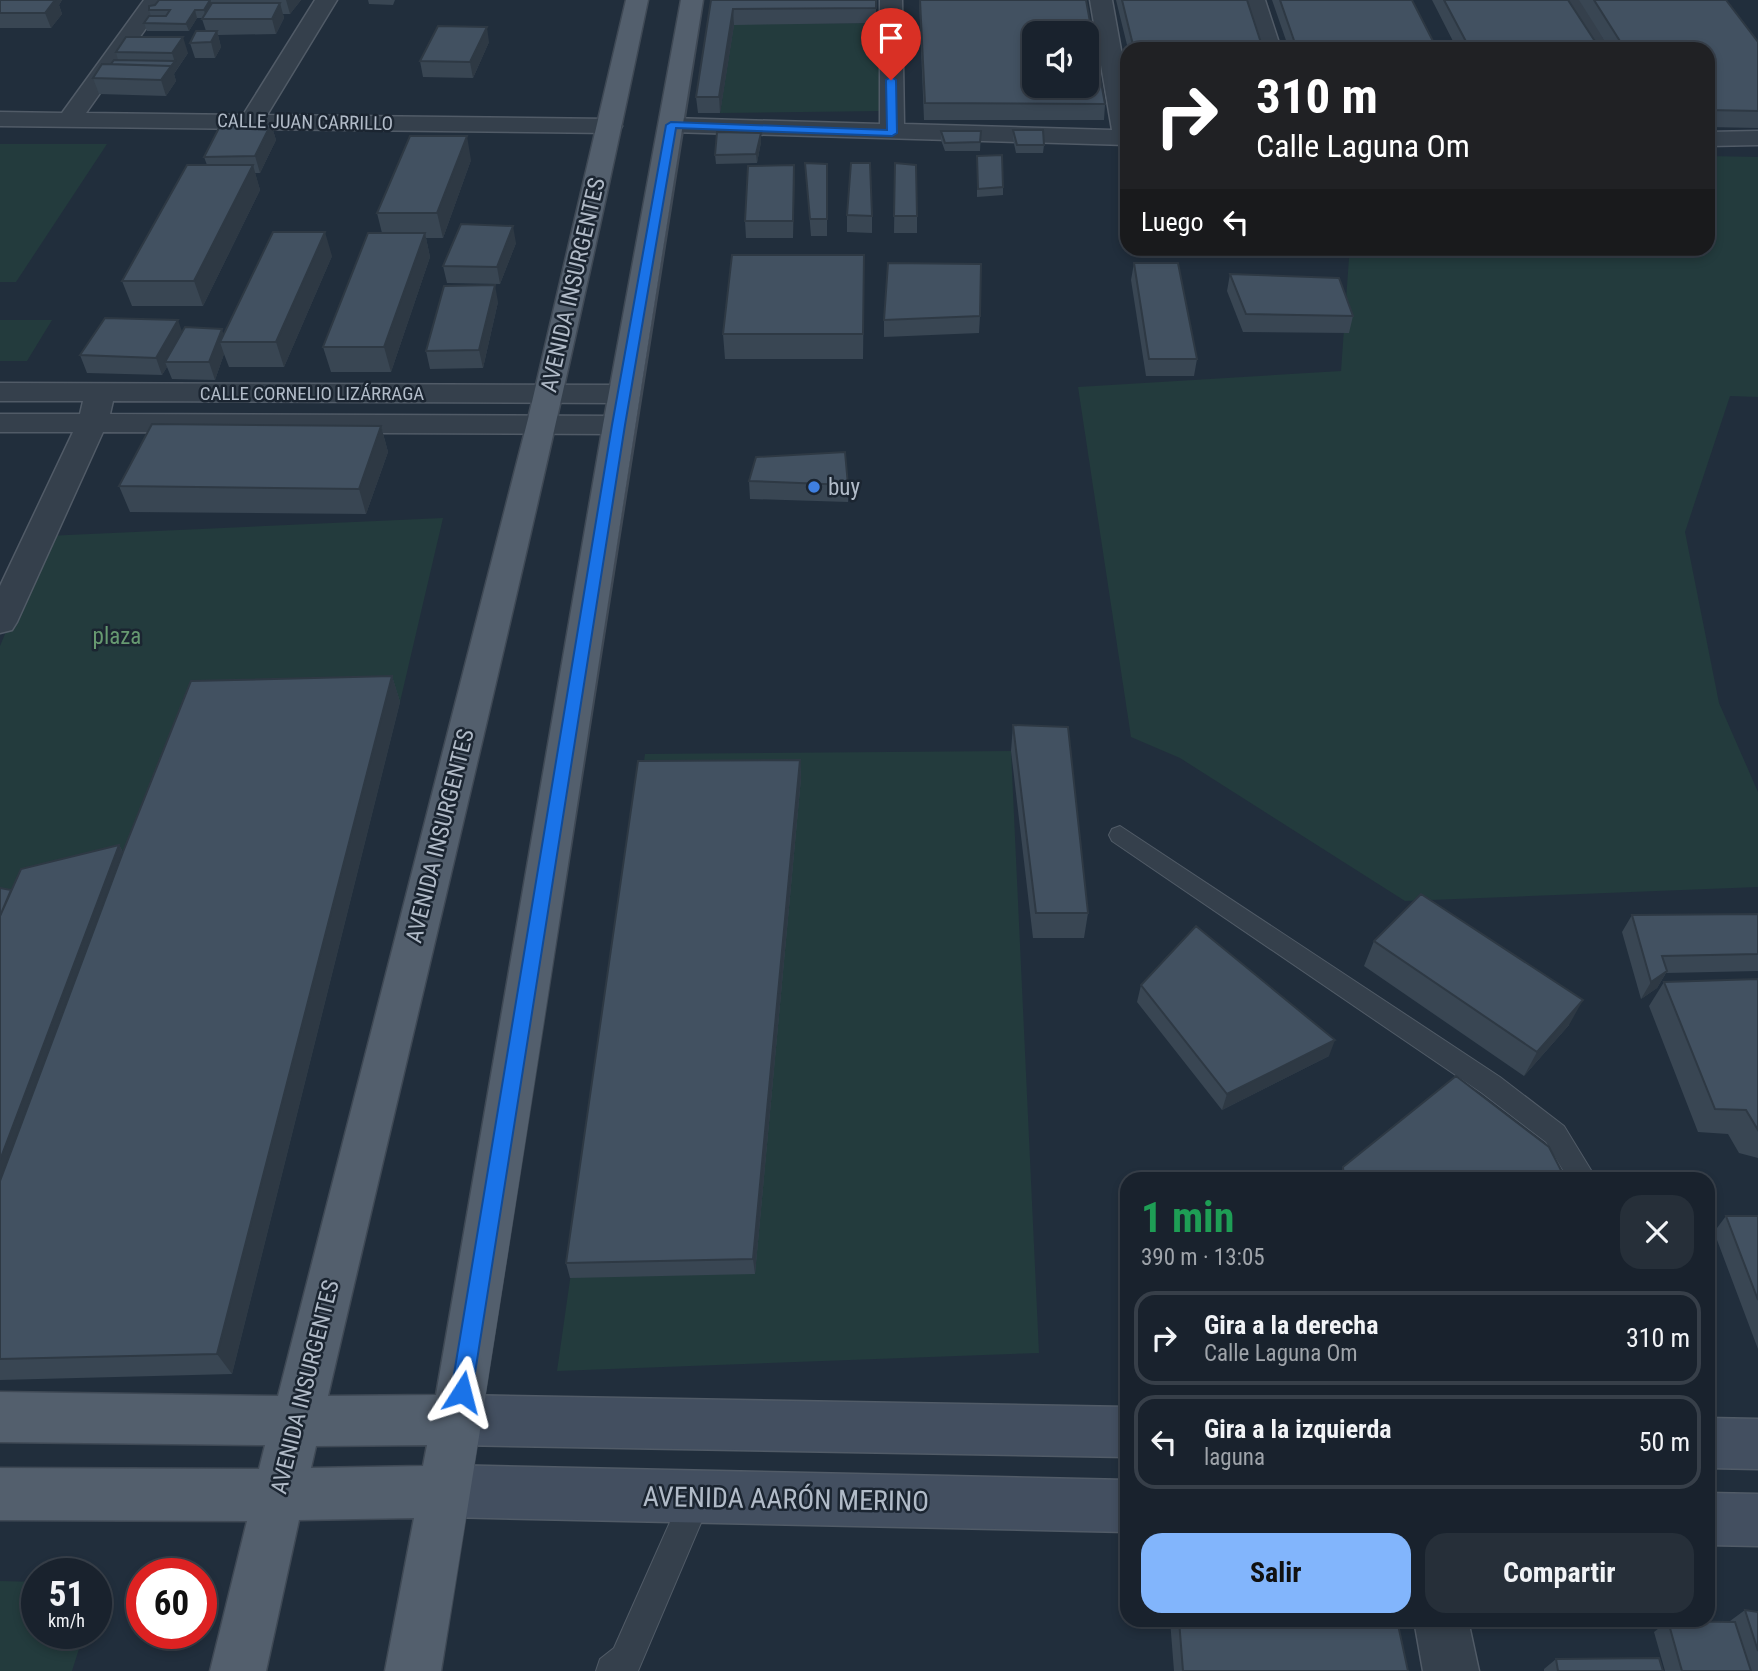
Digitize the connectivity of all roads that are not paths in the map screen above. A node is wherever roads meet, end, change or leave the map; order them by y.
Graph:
1 (155, 0) edge
2 (326, 0) edge
3 (636, 0) edge
4 (692, 0) edge
5 (891, 0) edge
6 (1101, 0) edge
7 (1254, 0) edge
8 (1570, 0) edge
9 (1268, 42) edge
10 (1595, 42) edge
11 (1120, 105) edge
12 (0, 119) edge
13 (69, 120) junction
14 (251, 121) junction
15 (671, 125) junction
16 (610, 126) junction
17 (892, 133) junction
18 (1120, 138) edge
19 (1758, 138) edge
20 (1715, 139) edge
21 (0, 392) edge
22 (100, 393) junction
23 (544, 410) junction
24 (621, 410) junction
25 (0, 424) edge
26 (92, 424) junction
27 (0, 622) edge
28 (1120, 835) dead end
29 (1579, 1172) edge
30 (0, 1417) edge
31 (457, 1420) junction
32 (296, 1421) junction
33 (1120, 1432) edge
34 (1715, 1443) edge
35 (1758, 1444) edge
36 (445, 1491) junction
37 (0, 1494) edge
38 (278, 1495) junction
39 (697, 1497) junction
40 (1120, 1506) edge
41 (1715, 1519) edge
42 (1758, 1520) edge
43 (1442, 1627) edge
44 (238, 1671) edge
45 (413, 1671) edge
46 (612, 1671) edge
47 (1451, 1671) edge

1 - 13 street
2 - 14 street
3 - 16 main road, AVENIDA INSURGENTES
4 - 15 main road
5 - 17 street
6 - 11 street
7 - 9 street
8 - 10 street
12 - 13 street, CALLE JUAN CARRILLO
13 - 14 street, CALLE JUAN CARRILLO
14 - 16 street, CALLE JUAN CARRILLO
15 - 17 street
15 - 24 main road
16 - 23 main road, AVENIDA INSURGENTES
17 - 18 street
19 - 20 street
21 - 22 street, CALLE CORNELIO LIZÁRRAGA
22 - 23 street, CALLE CORNELIO LIZÁRRAGA
22 - 26 street
23 - 24 street, CALLE CORNELIO LIZÁRRAGA
23 - 26 street, CALLE CORNELIO LIZÁRRAGA
23 - 32 main road, AVENIDA INSURGENTES
24 - 31 main road
25 - 26 street, CALLE CORNELIO LIZÁRRAGA
26 - 27 street
28 - 29 lane
30 - 32 main road
31 - 32 main road
31 - 33 main road
31 - 36 main road
32 - 38 main road, AVENIDA INSURGENTES
34 - 35 main road
36 - 38 main road
36 - 39 main road, AVENIDA AARÓN MERINO
36 - 45 main road
37 - 38 main road
38 - 44 main road, AVENIDA INSURGENTES
39 - 40 main road, AVENIDA AARÓN MERINO
39 - 46 lane
41 - 42 main road
43 - 47 street

